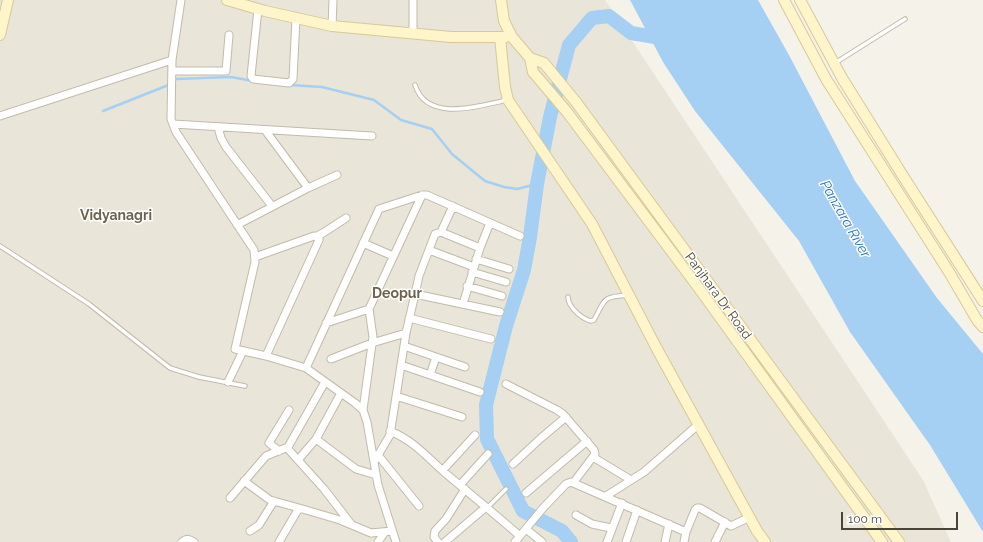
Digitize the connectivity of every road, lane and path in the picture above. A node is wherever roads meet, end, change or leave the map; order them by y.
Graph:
1 (8, 0) edge
2 (181, 0) edge
3 (227, 0) edge
4 (333, 0) edge
5 (414, 0) edge
6 (501, 0) edge
7 (784, 0) edge
8 (800, 0) edge
9 (258, 9) junction
10 (296, 18) junction
11 (905, 19) dead end
12 (332, 26) junction
13 (412, 33) junction
14 (0, 35) edge
15 (229, 35) dead end
16 (500, 37) junction
17 (512, 37) junction
18 (530, 58) junction
19 (172, 60) junction
20 (834, 64) junction
21 (172, 72) junction
22 (415, 84) dead end
23 (508, 100) junction
24 (0, 116) edge
25 (173, 124) junction
26 (218, 127) junction
27 (265, 130) junction
28 (372, 136) dead end
29 (338, 175) dead end
30 (308, 188) junction
31 (422, 195) junction
32 (272, 206) junction
33 (453, 206) junction
34 (346, 218) dead end
35 (490, 223) junction
36 (237, 225) junction
37 (441, 232) junction
38 (316, 236) junction
39 (520, 236) dead end
40 (363, 243) junction
41 (0, 246) edge
42 (480, 248) junction
43 (429, 250) junction
44 (393, 256) junction
45 (255, 257) junction
46 (476, 259) junction
47 (473, 269) junction
48 (509, 269) dead end
49 (506, 282) dead end
50 (467, 286) junction
51 (414, 294) junction
52 (629, 295) junction
53 (502, 296) dead end
54 (568, 297) dead end
55 (983, 301) edge
56 (463, 304) junction
57 (369, 308) junction
58 (500, 312) dead end
59 (409, 318) junction
60 (326, 323) junction
61 (983, 327) edge
62 (406, 333) junction
63 (491, 339) dead end
64 (372, 343) junction
65 (404, 346) junction
66 (243, 350) junction
67 (266, 356) junction
68 (436, 357) junction
69 (332, 359) dead end
70 (401, 365) junction
71 (465, 367) dead end
72 (306, 368) junction
73 (430, 375) junction
74 (228, 382) junction
75 (325, 382) junction
76 (506, 384) dead end
77 (245, 386) dead end
78 (480, 392) dead end
79 (341, 394) junction
80 (396, 396) junction
81 (289, 410) dead end
82 (363, 410) junction
83 (462, 417) dead end
84 (566, 417) junction
85 (699, 424) junction
86 (390, 431) junction
87 (475, 435) dead end
88 (316, 439) junction
89 (587, 441) junction
90 (288, 447) junction
91 (279, 451) junction
92 (378, 454) junction
93 (488, 454) dead end
94 (593, 457) junction
95 (298, 460) junction
96 (374, 462) junction
97 (513, 464) dead end
98 (443, 470) junction
99 (376, 475) junction
100 (631, 480) junction
101 (244, 481) junction
102 (574, 482) junction
103 (462, 487) junction
104 (506, 489) dead end
105 (526, 493) dead end
106 (606, 496) junction
107 (230, 498) dead end
108 (274, 501) junction
109 (622, 503) junction
110 (420, 506) dead end
111 (487, 507) junction
112 (300, 508) junction
113 (637, 510) junction
114 (576, 516) dead end
115 (750, 517) junction
116 (725, 522) junction
117 (351, 524) junction
118 (669, 524) junction
119 (611, 528) junction
120 (526, 529) junction
121 (250, 531) dead end
122 (389, 532) junction
123 (686, 532) junction
124 (520, 536) junction
125 (686, 541) edge
126 (182, 542) edge
127 (194, 542) edge
128 (279, 542) edge
129 (378, 542) edge
130 (396, 542) edge
131 (438, 542) edge
132 (445, 542) edge
133 (515, 542) edge
134 (542, 542) edge
135 (607, 542) edge
136 (626, 542) edge
137 (665, 542) edge
138 (715, 542) edge
139 (765, 542) edge
140 (882, 542) edge
141 (899, 542) edge

1 - 14 street
2 - 19 street
3 - 9 street
4 - 12 street
5 - 13 street
6 - 17 street, Panjhara Dr Road
7 - 61 street
8 - 20 street
9 - 10 street
9 - 10 street
10 - 12 street
11 - 20 lane
12 - 13 street
13 - 16 street
15 - 21 street
16 - 17 street
16 - 23 street
17 - 18 street, Panjhara Dr Road
18 - 140 street, Panjhara Dr Road
18 - 141 street, Panjhara Dr Road
19 - 21 street
19 - 24 street
20 - 55 street
21 - 25 street
22 - 23 lane
23 - 52 street
25 - 26 street
25 - 36 street
26 - 27 street
26 - 32 street
27 - 28 street
27 - 30 street
29 - 30 street
30 - 32 street
31 - 33 street
31 - 40 street
31 - 44 street
32 - 36 street
33 - 35 street
33 - 37 street
34 - 38 street
35 - 39 street
35 - 42 street
36 - 45 street
37 - 42 street
37 - 43 street
38 - 45 street
38 - 67 street
40 - 44 street
40 - 60 street
41 - 74 lane
42 - 46 street
43 - 47 street
43 - 51 street
44 - 57 street
45 - 66 street
46 - 47 street
46 - 48 street
47 - 49 street
47 - 50 street
50 - 53 street
50 - 56 street
51 - 56 street
51 - 59 street
52 - 54 lane
52 - 85 street
56 - 58 street
57 - 60 street
57 - 64 street
59 - 62 street
59 - 63 street
60 - 72 street
62 - 64 street
62 - 65 street
64 - 69 street
64 - 82 street
65 - 68 street
65 - 70 street
66 - 67 street
66 - 74 street
67 - 72 street
68 - 71 street
68 - 73 street
70 - 73 street
70 - 80 street
72 - 75 street
73 - 78 street
74 - 77 lane
75 - 79 street
75 - 90 street
76 - 84 street
79 - 82 street
79 - 88 street
80 - 83 street
80 - 86 street
81 - 91 street
82 - 96 street
84 - 89 street
84 - 97 street
85 - 100 street
85 - 115 street
86 - 92 street
86 - 98 street
87 - 98 street
88 - 95 street
88 - 99 street
89 - 94 street
89 - 105 street
90 - 91 street
90 - 95 street
91 - 101 street
92 - 96 street
92 - 110 street
93 - 103 street
94 - 100 street
94 - 102 street
95 - 117 street
96 - 99 street
98 - 103 street
99 - 122 street
100 - 106 street
101 - 107 street
101 - 108 street
102 - 106 street
102 - 120 street
103 - 111 street
103 - 131 street
104 - 111 lane
106 - 109 street
108 - 112 street
108 - 121 street
109 - 113 street
109 - 119 street
111 - 124 street
111 - 132 street
112 - 117 street
112 - 128 street
113 - 118 street
113 - 136 street
114 - 119 street
115 - 116 street
115 - 139 street
116 - 123 street
116 - 138 street
117 - 122 street
118 - 123 street
118 - 137 street
119 - 135 street
120 - 124 street
120 - 134 street
122 - 129 street
122 - 130 street
123 - 125 street
124 - 133 street
126 - 127 street

